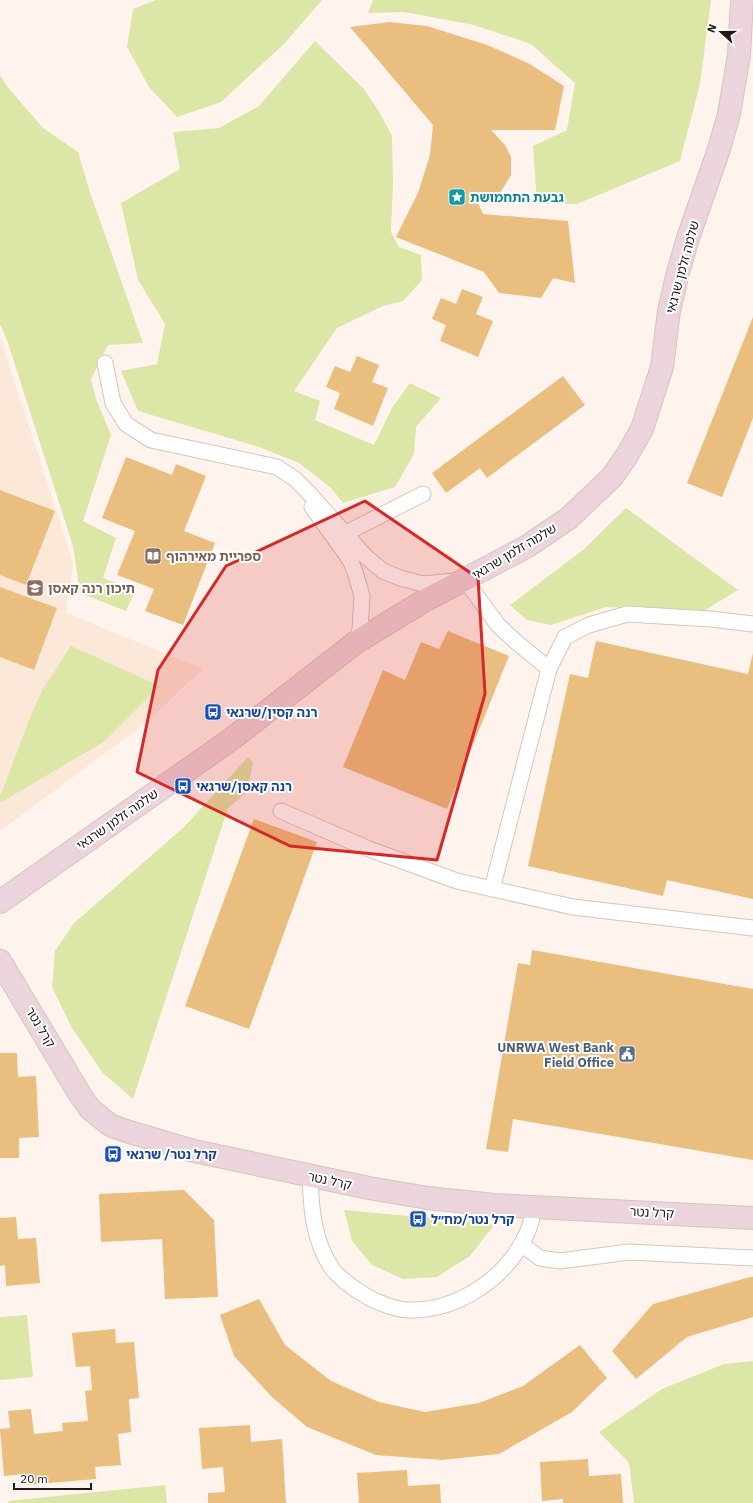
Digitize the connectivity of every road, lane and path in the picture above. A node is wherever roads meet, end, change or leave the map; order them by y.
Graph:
1 (742, 0) edge
2 (105, 363) dead end
3 (277, 467) junction
4 (424, 494) dead end
5 (346, 533) junction
6 (465, 580) junction
7 (753, 624) edge
8 (356, 643) junction
9 (549, 669) junction
10 (281, 811) dead end
11 (492, 889) junction
12 (0, 902) edge
13 (753, 928) edge
14 (0, 961) edge
15 (310, 1176) junction
16 (535, 1206) junction
17 (753, 1218) edge
18 (521, 1244) junction
19 (753, 1258) edge

1 - 6 street, שלמה זלמן שרגאי
2 - 3 lane
3 - 5 lane
3 - 8 lane
4 - 5 lane
5 - 6 lane
6 - 8 street, שלמה זלמן שרגאי
6 - 9 lane
7 - 9 lane
8 - 12 street, שלמה זלמן שרגאי
9 - 11 lane
10 - 11 lane
11 - 13 lane
14 - 15 street, קרל נטר
15 - 16 street, קרל נטר
15 - 18 lane
16 - 17 street, קרל נטר
16 - 18 lane
18 - 19 lane

